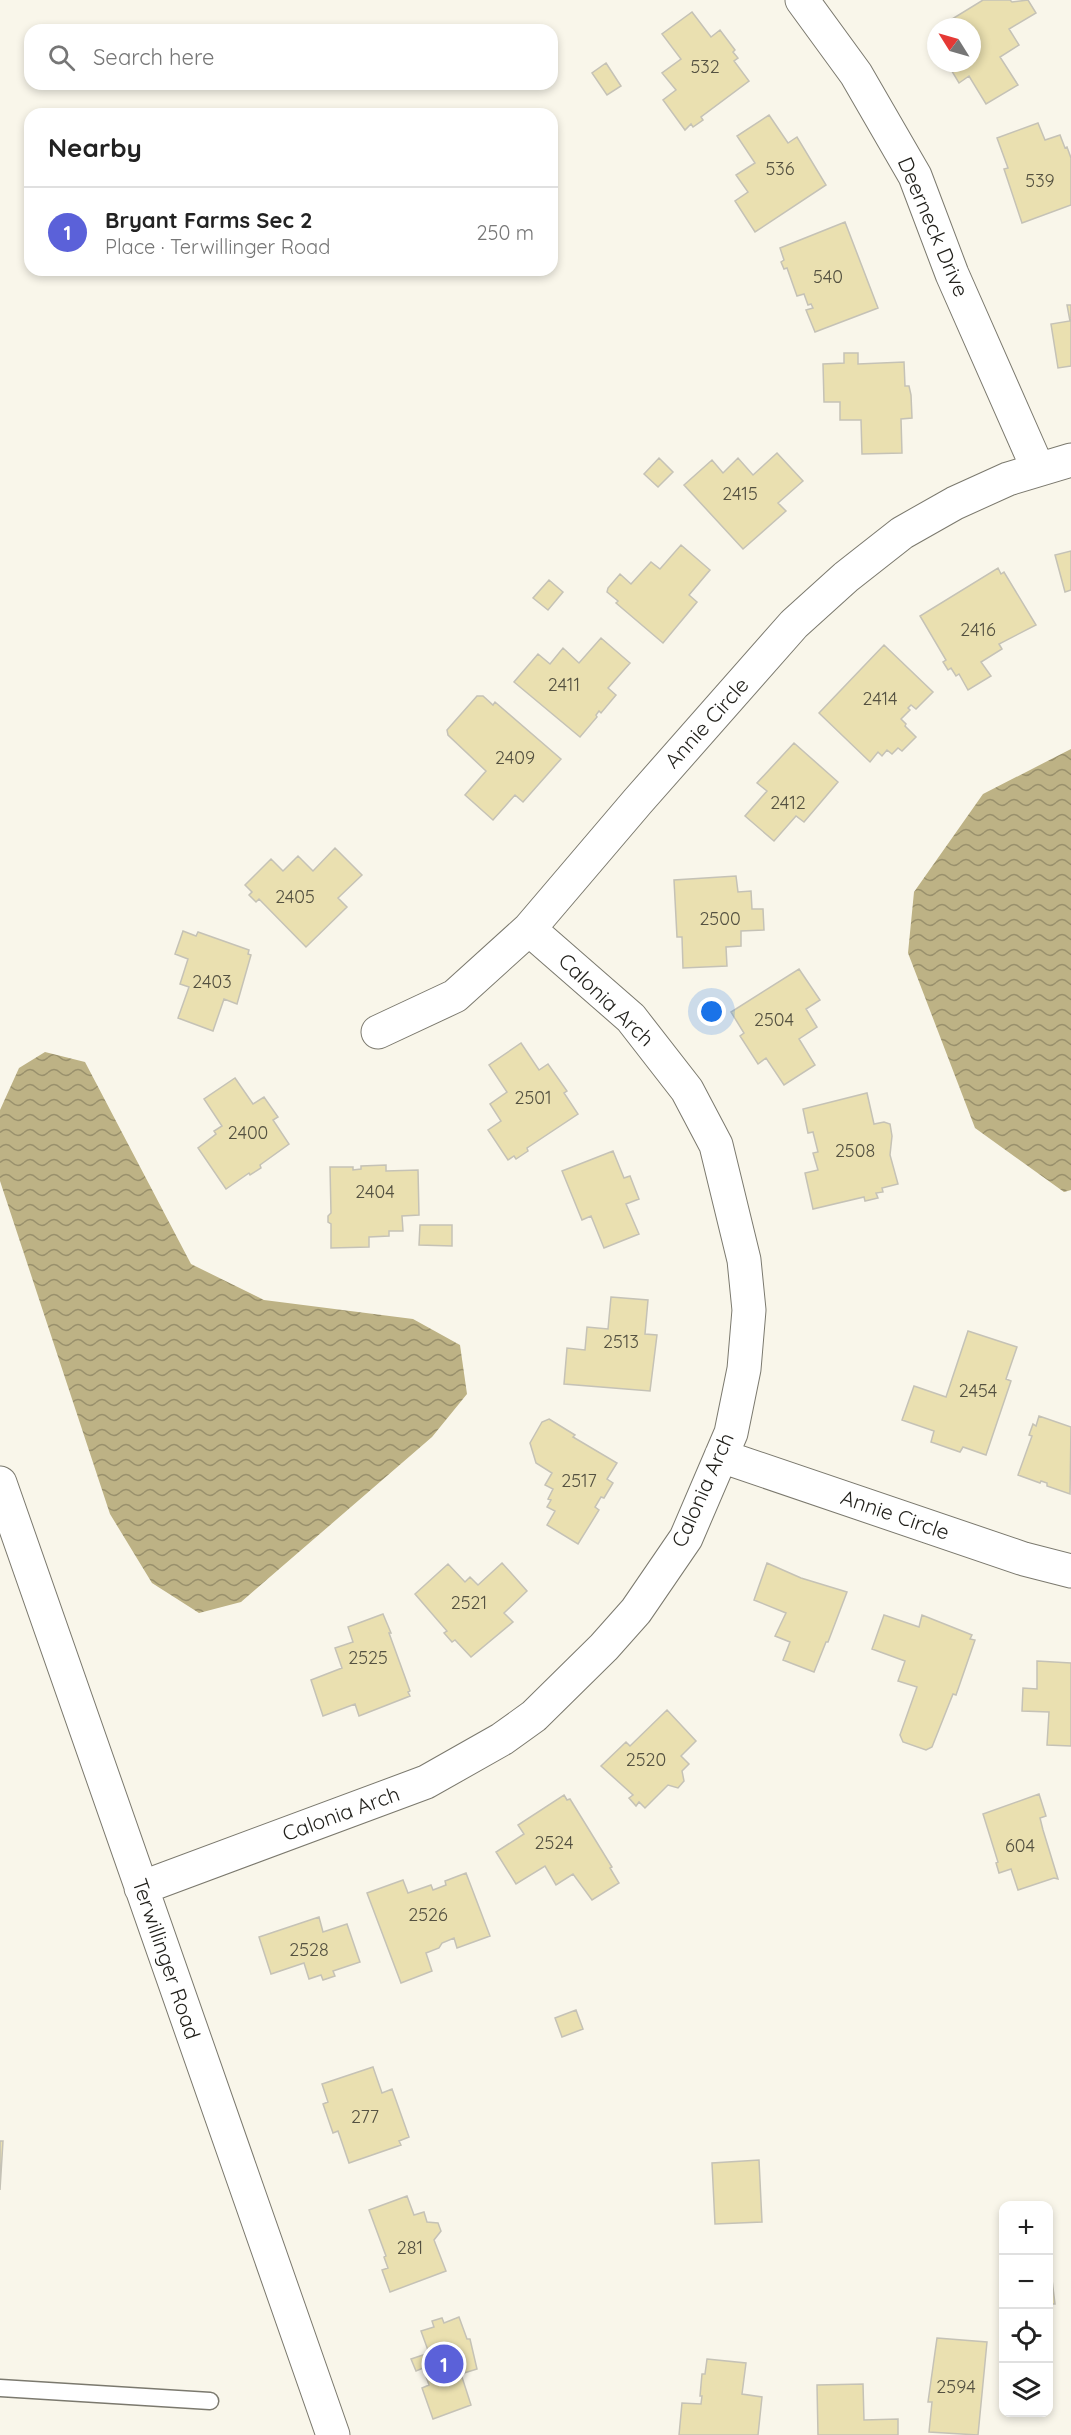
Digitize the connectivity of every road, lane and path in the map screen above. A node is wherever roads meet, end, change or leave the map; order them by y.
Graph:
1 (802, 0) edge
2 (1071, 460) edge
3 (1038, 469) junction
4 (529, 929) junction
5 (378, 1032) dead end
6 (721, 1456) junction
7 (0, 1483) edge
8 (1071, 1571) edge
9 (141, 1888) junction
10 (0, 2388) edge
11 (210, 2401) dead end
12 (333, 2435) edge

1 - 3 street, Deerneck Drive
2 - 3 street, Annie Circle
3 - 4 street, Annie Circle
4 - 5 street, Annie Circle
4 - 6 street, Calonia Arch
6 - 8 street, Annie Circle
6 - 9 street, Calonia Arch
7 - 9 street, Terwillinger Road
9 - 12 street, Terwillinger Road
10 - 11 lane

